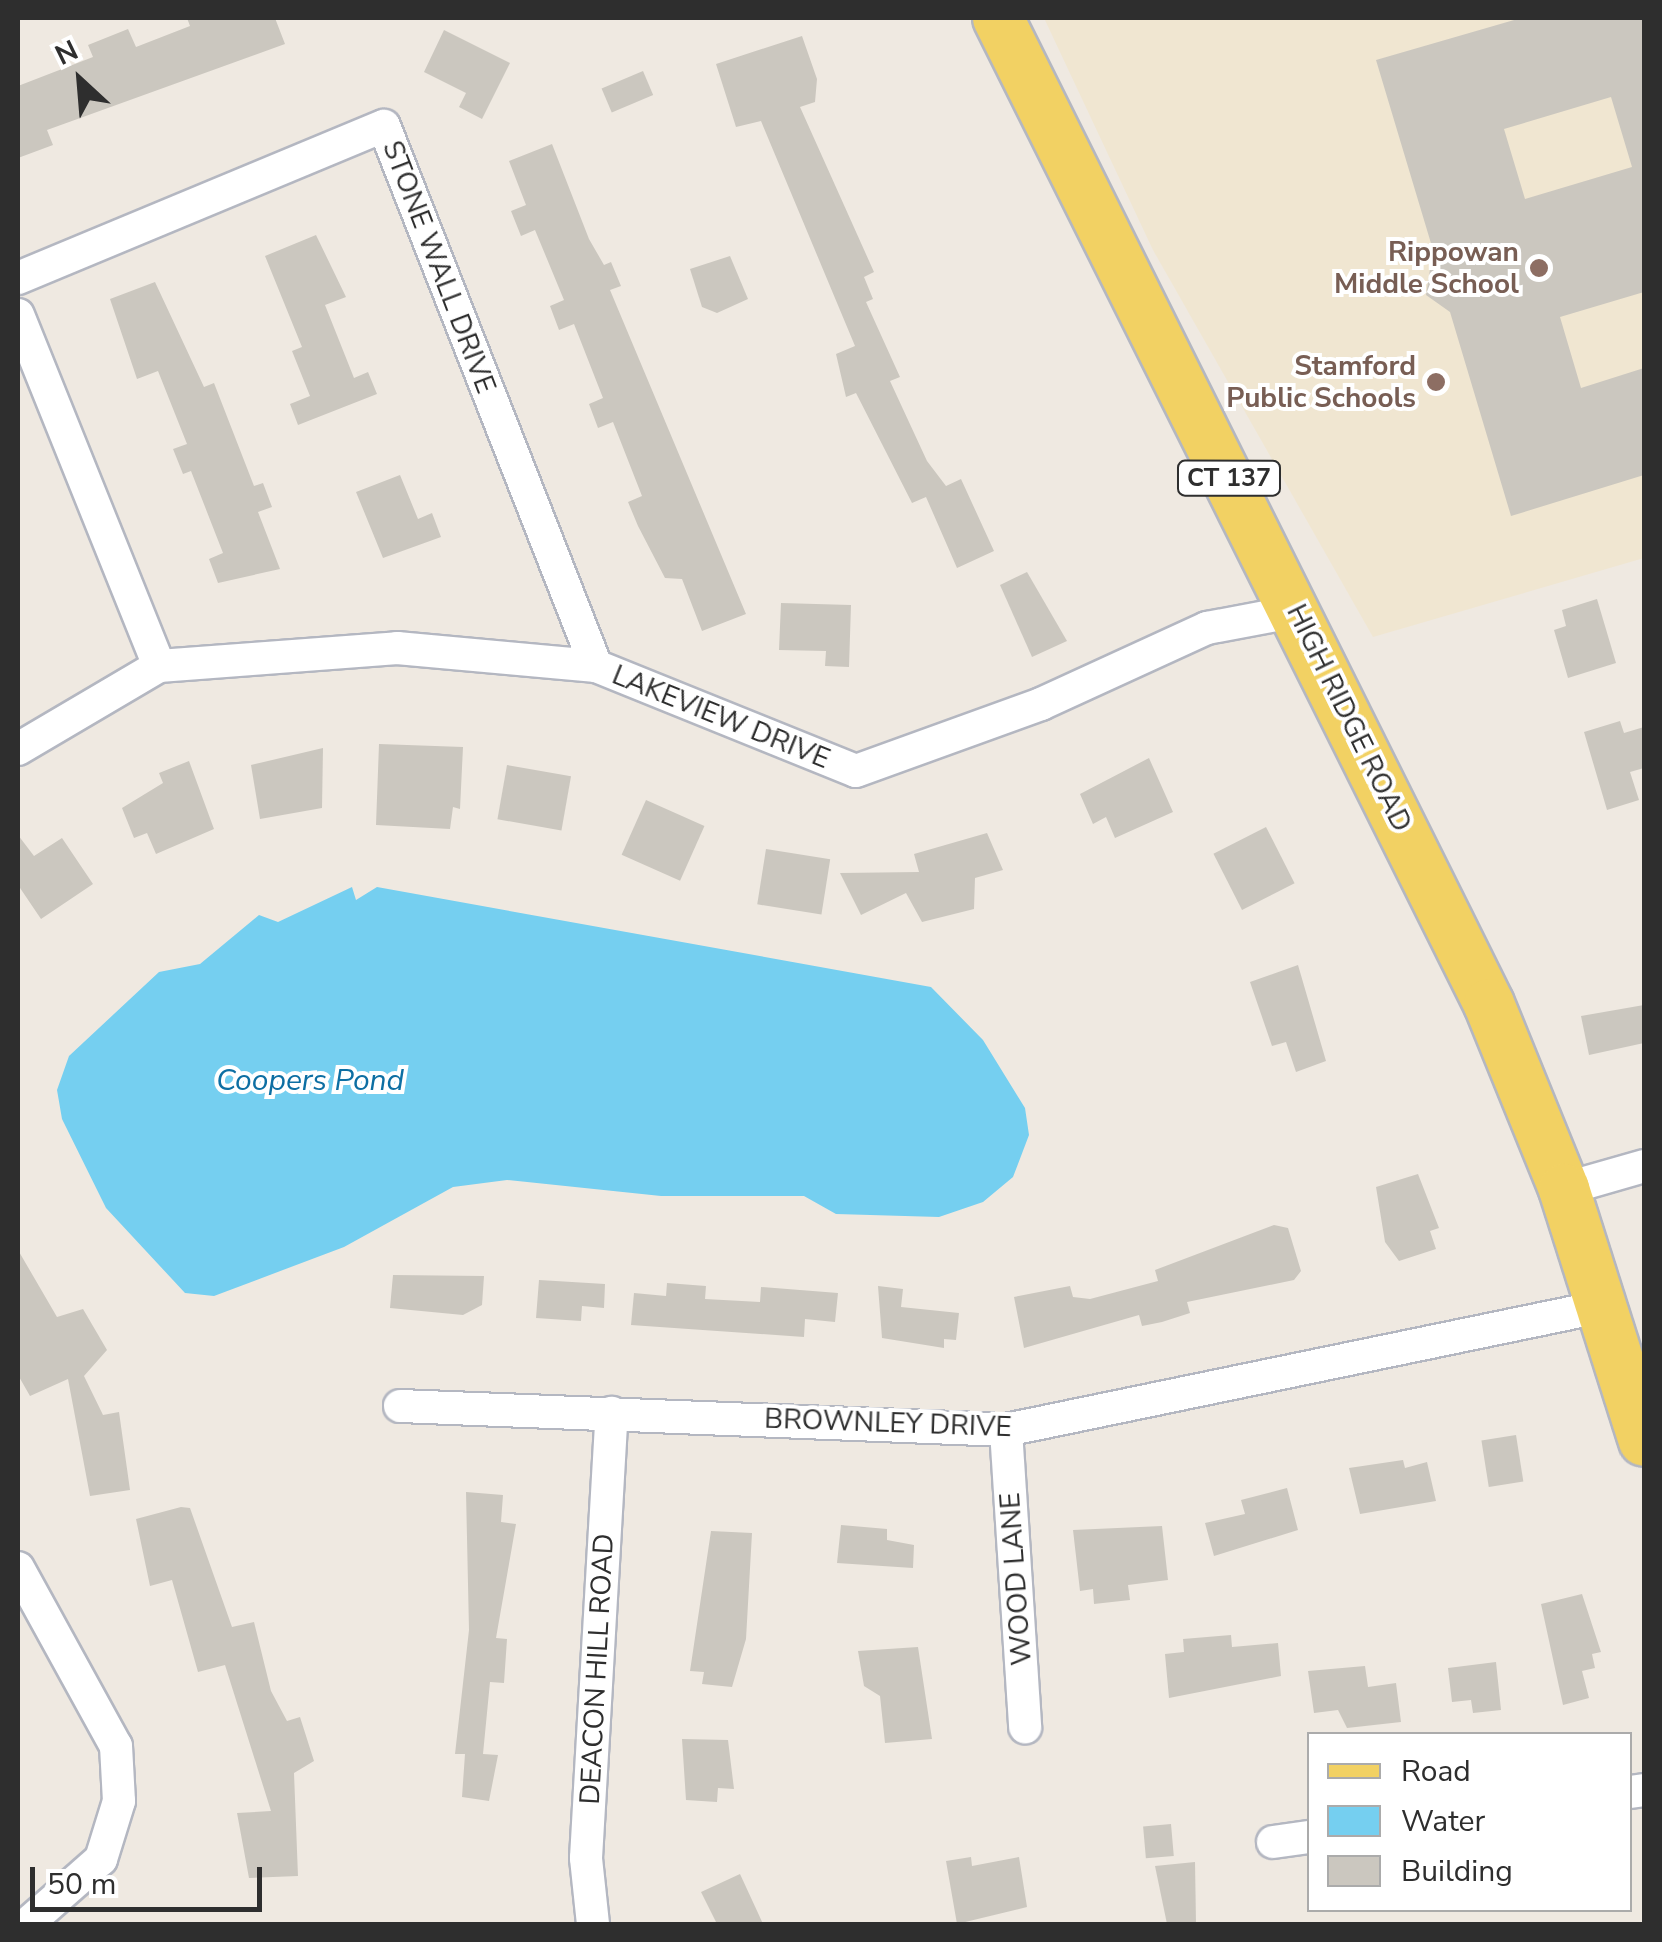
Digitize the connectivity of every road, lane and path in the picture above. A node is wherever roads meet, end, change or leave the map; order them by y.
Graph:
1 (998, 18) edge
2 (18, 278) edge
3 (18, 316) edge
4 (1298, 611) junction
5 (159, 666) junction
6 (596, 666) junction
7 (18, 749) edge
8 (1644, 1166) edge
9 (1564, 1189) junction
10 (1604, 1306) junction
11 (400, 1406) dead end
12 (612, 1413) junction
13 (1006, 1430) junction
14 (1644, 1442) edge
15 (18, 1568) edge
16 (1025, 1727) dead end
17 (1307, 1837) edge
18 (1273, 1842) dead end
19 (28, 1924) edge
20 (594, 1924) edge

1 - 4 main road, HIGH RIDGE ROAD / CT 137
2 - 6 street, STONE WALL DRIVE
3 - 5 street
4 - 6 street, LAKEVIEW DRIVE
4 - 9 main road, HIGH RIDGE ROAD / CT 137
5 - 6 street, LAKEVIEW DRIVE
5 - 7 street, LAKEVIEW DRIVE
8 - 9 street
9 - 10 main road, HIGH RIDGE ROAD / CT 137
10 - 13 street, BROWNLEY DRIVE
10 - 14 main road, HIGH RIDGE ROAD / CT 137
11 - 12 street, BROWNLEY DRIVE
12 - 13 street, BROWNLEY DRIVE
12 - 20 street, DEACON HILL ROAD
13 - 16 street, WOOD LANE
15 - 19 street
17 - 18 street

